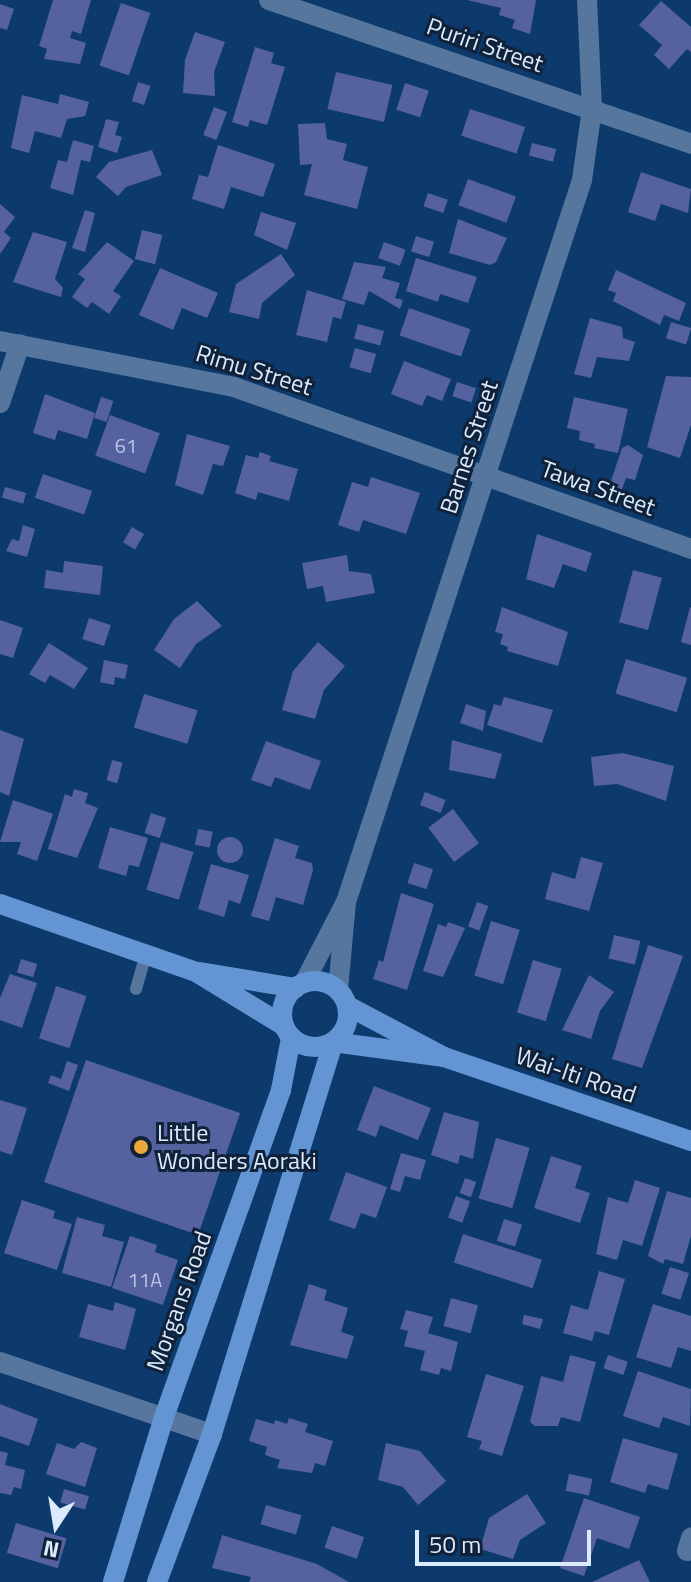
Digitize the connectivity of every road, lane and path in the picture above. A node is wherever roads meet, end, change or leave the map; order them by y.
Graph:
1 (269, 0) edge
2 (587, 0) edge
3 (592, 109) junction
4 (691, 144) edge
5 (10, 342) edge
6 (0, 403) edge
7 (487, 475) junction
8 (691, 549) edge
9 (346, 902) junction
10 (0, 904) edge
11 (146, 954) junction
12 (196, 972) junction
13 (300, 986) junction
14 (136, 989) dead end
15 (343, 998) junction
16 (288, 1032) junction
17 (333, 1042) junction
18 (444, 1057) junction
19 (691, 1141) edge
20 (0, 1362) edge
21 (164, 1417) junction
22 (212, 1434) junction
23 (113, 1582) edge
24 (157, 1582) edge

1 - 3 street, Puriri Street
2 - 3 street, Barnes Street
3 - 4 street, Puriri Street
3 - 7 street, Barnes Street
5 - 6 street
5 - 7 street, Rimu Street
7 - 8 street, Tawa Street
7 - 9 street, Barnes Street
9 - 13 street, Barnes Street
9 - 15 street, Barnes Street
10 - 11 street
11 - 12 street
11 - 14 lane
12 - 13 street
12 - 16 street
13 - 15 street
13 - 16 street
15 - 17 street
15 - 18 street, Wai-Iti Road
16 - 17 street
16 - 21 street, Morgans Road
17 - 18 street, Wai-Iti Road
17 - 22 street
18 - 19 street, Wai-Iti Road
20 - 21 street
21 - 22 street
21 - 23 street, Morgans Road
22 - 24 street

